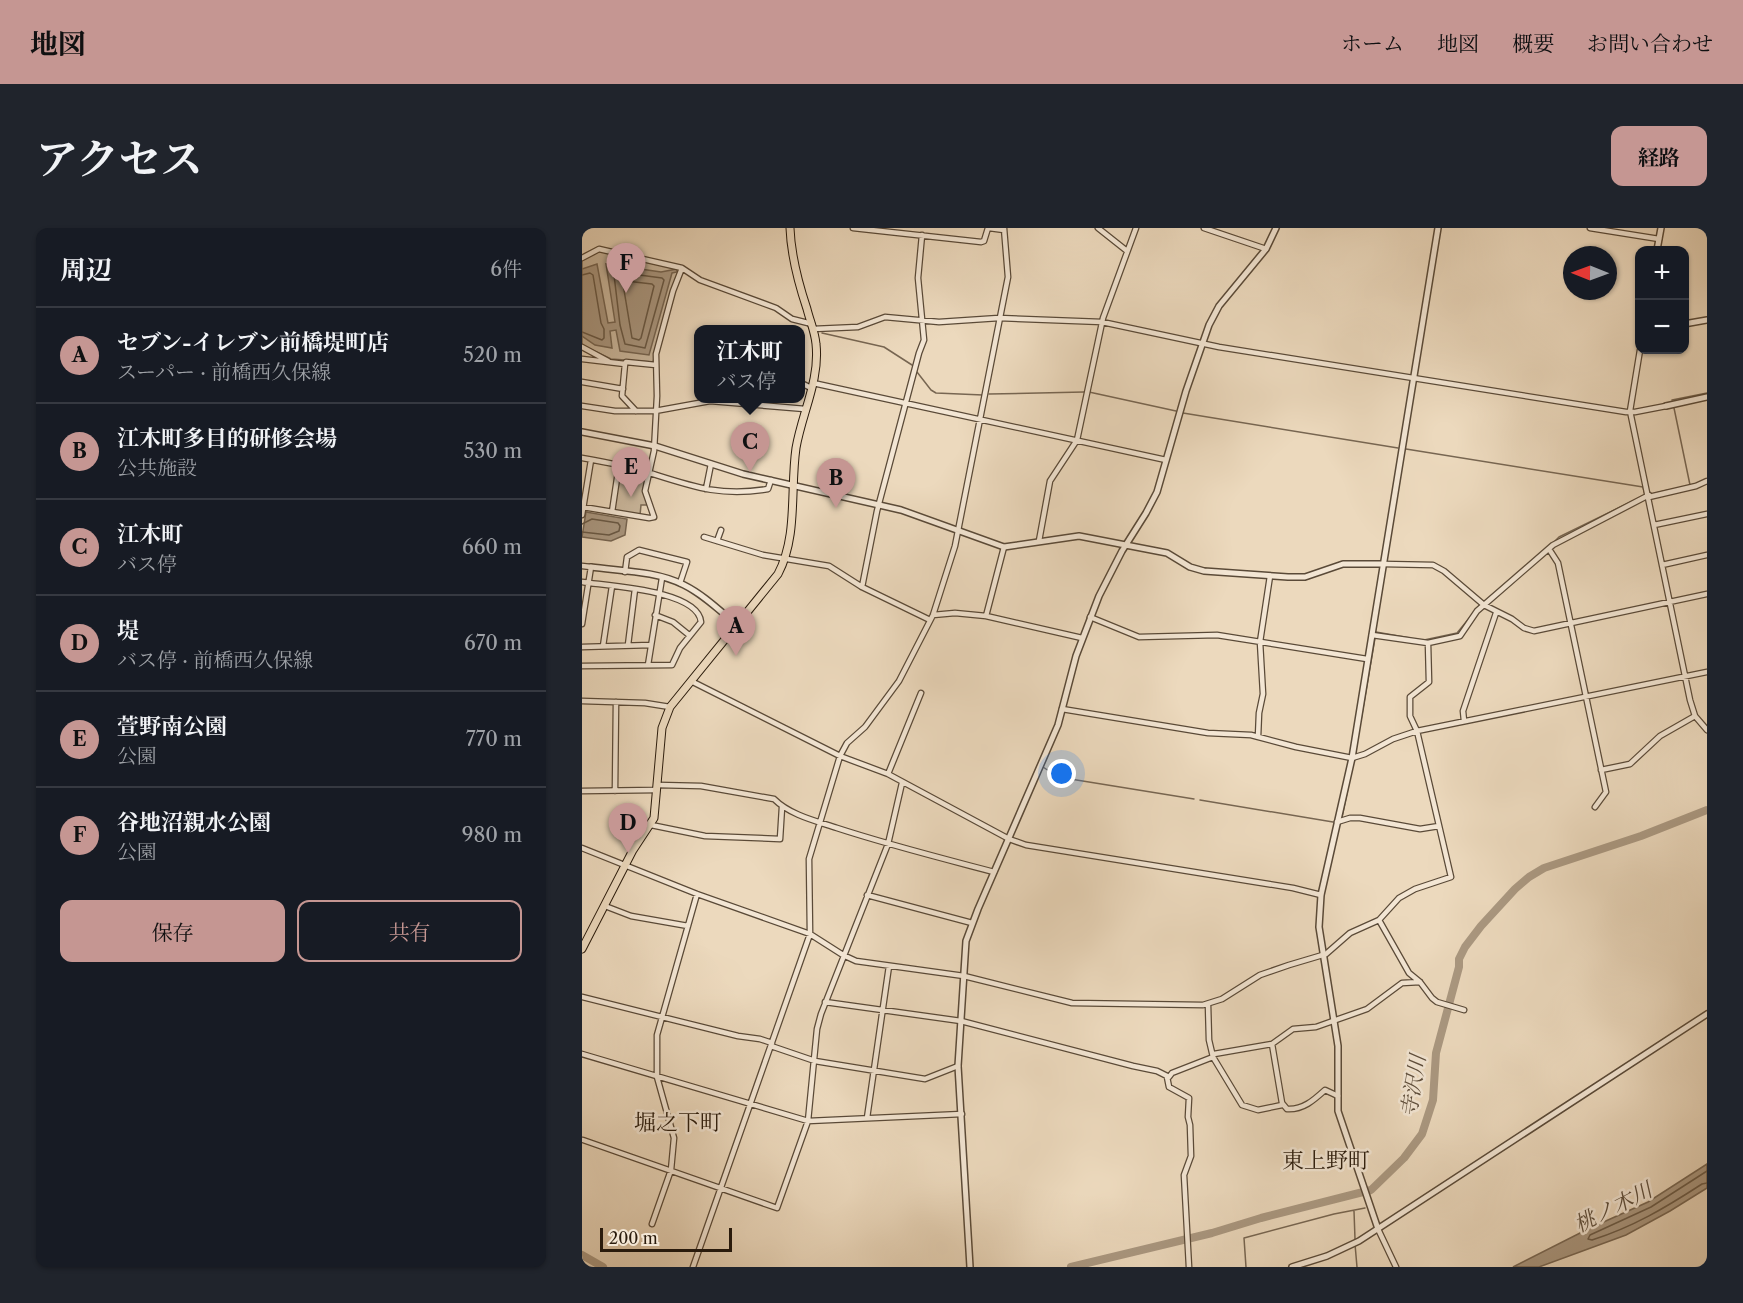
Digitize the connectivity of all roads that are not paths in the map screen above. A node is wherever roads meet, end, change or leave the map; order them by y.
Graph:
1 (790, 228) edge
2 (853, 228) edge
3 (989, 228) edge
4 (1098, 228) edge
5 (1136, 228) edge
6 (1204, 228) edge
7 (1276, 228) edge
8 (1438, 228) edge
9 (1590, 228) edge
10 (1661, 228) edge
11 (1004, 229) edge
12 (922, 235) junction
13 (1659, 239) junction
14 (1658, 246) edge
15 (1266, 249) junction
16 (1127, 251) junction
17 (582, 258) edge
18 (682, 268) junction
19 (999, 318) junction
20 (1707, 320) edge
21 (922, 321) junction
22 (1102, 322) junction
23 (1689, 323) edge
24 (813, 326) junction
25 (1201, 344) junction
26 (582, 347) edge
27 (1639, 354) edge
28 (582, 359) edge
29 (610, 363) junction
30 (625, 364) junction
31 (656, 365) junction
32 (1413, 379) junction
33 (582, 382) edge
34 (805, 384) edge
35 (812, 386) junction
36 (623, 389) junction
37 (1707, 397) edge
38 (704, 403) edge
39 (724, 403) edge
40 (906, 404) junction
41 (582, 406) edge
42 (1666, 406) joint
43 (805, 409) junction
44 (636, 411) junction
45 (655, 411) junction
46 (1630, 413) junction
47 (980, 420) junction
48 (582, 432) edge
49 (1077, 440) junction
50 (655, 446) junction
51 (582, 458) edge
52 (591, 460) junction
53 (1166, 460) junction
54 (711, 464) junction
55 (620, 465) junction
56 (650, 473) junction
57 (771, 480) junction
58 (1707, 481) edge
59 (793, 484) junction
60 (706, 489) junction
61 (1649, 496) junction
62 (878, 504) junction
63 (583, 507) edge
64 (612, 512) junction
65 (1707, 514) edge
66 (582, 515) edge
67 (1654, 525) junction
68 (721, 530) dead end
69 (960, 530) junction
70 (704, 537) dead end
71 (717, 540) junction
72 (1040, 542) junction
73 (1125, 545) junction
74 (1004, 547) junction
75 (1549, 549) junction
76 (1707, 555) edge
77 (786, 560) junction
78 (1383, 564) junction
79 (1662, 565) junction
80 (582, 566) edge
81 (591, 567) junction
82 (625, 572) junction
83 (1270, 576) junction
84 (662, 578) junction
85 (585, 582) edge
86 (680, 583) junction
87 (612, 586) junction
88 (862, 587) junction
89 (635, 589) junction
90 (658, 593) junction
91 (1707, 594) edge
92 (1670, 602) junction
93 (1484, 605) junction
94 (1496, 613) junction
95 (655, 615) junction
96 (986, 616) junction
97 (1090, 617) junction
98 (931, 618) junction
99 (1570, 622) junction
100 (582, 624) edge
101 (737, 625) junction
102 (1371, 635) junction
103 (689, 636) junction
104 (1082, 638) junction
105 (1260, 642) junction
106 (1428, 643) junction
107 (628, 645) junction
108 (651, 645) junction
109 (603, 646) junction
110 (582, 647) edge
111 (1367, 659) junction
112 (648, 665) junction
113 (582, 666) edge
114 (1707, 672) edge
115 (1686, 676) junction
116 (690, 681) junction
117 (921, 693) dead end
118 (1586, 696) junction
119 (582, 701) edge
120 (616, 702) junction
121 (670, 707) junction
122 (1062, 709) junction
123 (1695, 716) junction
124 (1464, 721) junction
125 (1707, 730) edge
126 (1417, 731) junction
127 (1258, 737) junction
128 (840, 756) junction
129 (1352, 758) junction
130 (1601, 770) junction
131 (888, 774) junction
132 (902, 783) junction
133 (657, 788) junction
134 (615, 791) junction
135 (582, 792) edge
136 (782, 807) junction
137 (1595, 807) dead end
138 (819, 822) junction
139 (1337, 822) junction
140 (651, 825) junction
141 (1439, 826) junction
142 (1009, 839) junction
143 (888, 844) junction
144 (582, 848) edge
145 (625, 865) junction
146 (994, 872) junction
147 (697, 894) junction
148 (867, 895) junction
149 (1321, 895) junction
150 (605, 906) junction
151 (1379, 920) junction
152 (972, 923) junction
153 (688, 926) junction
154 (810, 934) junction
155 (582, 949) edge
156 (843, 956) junction
157 (1323, 956) junction
158 (889, 966) junction
159 (964, 976) junction
160 (1420, 982) junction
161 (582, 997) edge
162 (825, 1002) junction
163 (1208, 1004) junction
164 (1461, 1009) dead end
165 (882, 1010) junction
166 (1707, 1014) edge
167 (662, 1017) junction
168 (961, 1021) junction
169 (1334, 1021) junction
170 (1272, 1044) junction
171 (771, 1045) junction
172 (582, 1054) edge
173 (1213, 1057) junction
174 (815, 1061) junction
175 (958, 1066) junction
176 (873, 1071) junction
177 (657, 1077) junction
178 (1167, 1077) junction
179 (1338, 1096) junction
180 (750, 1104) junction
181 (1282, 1105) junction
182 (962, 1114) junction
183 (867, 1118) junction
184 (807, 1120) junction
185 (583, 1140) edge
186 (671, 1170) junction
187 (720, 1189) junction
188 (652, 1224) dead end
189 (1378, 1229) junction
190 (693, 1267) edge
191 (969, 1267) edge
192 (1189, 1267) edge
193 (1292, 1267) edge
194 (1396, 1267) edge

1 - 24 main road
2 - 12 street
3 - 11 street
3 - 12 street
4 - 16 street
5 - 16 street
6 - 15 street
7 - 15 street
8 - 32 street
9 - 13 street
10 - 13 street
11 - 19 street
12 - 21 street
13 - 14 street
15 - 25 street
16 - 22 street
17 - 18 street
18 - 24 street
18 - 31 street
19 - 21 street
19 - 22 street
19 - 47 street
20 - 23 street
21 - 24 street
21 - 40 street
22 - 25 street
22 - 49 street
24 - 35 main road
25 - 32 street
25 - 53 street
26 - 29 street
27 - 46 street
28 - 29 street
29 - 30 street
30 - 31 street
30 - 36 street
31 - 45 street
32 - 46 street
32 - 78 street
33 - 36 street
34 - 35 street
35 - 40 street
35 - 43 main road
36 - 44 street
37 - 42 street
38 - 45 street
39 - 43 street
40 - 47 street
40 - 62 street
41 - 44 street
42 - 46 street
43 - 59 main road
44 - 45 street
45 - 50 street
46 - 61 street
47 - 49 street
47 - 69 street
48 - 50 street
49 - 53 street
49 - 72 street
50 - 54 street
50 - 56 street
51 - 52 street
52 - 55 street
52 - 63 street
53 - 73 street
54 - 57 street
54 - 60 street
55 - 56 street
55 - 64 street
56 - 60 street
56 - 64 street
57 - 59 street
57 - 60 street
58 - 61 street
59 - 62 street
59 - 77 main road
61 - 67 street
61 - 75 street
62 - 69 street
62 - 88 street
63 - 64 street
63 - 66 street
65 - 67 street
67 - 79 street
68 - 71 street
69 - 74 street
69 - 98 street
70 - 71 street
71 - 77 street
72 - 73 street
72 - 74 street
73 - 83 street
73 - 97 street
74 - 96 street
75 - 93 street
75 - 99 street
76 - 79 street
77 - 88 street
77 - 101 main road
78 - 83 street
78 - 93 street
78 - 102 street
79 - 92 street
80 - 81 street
81 - 82 street
81 - 85 street
82 - 84 street
82 - 86 street
83 - 105 street
84 - 86 street
84 - 90 street
85 - 87 street
85 - 100 street
86 - 101 street
87 - 89 street
87 - 109 street
88 - 98 street
89 - 90 street
89 - 107 street
90 - 95 street
90 - 103 street
91 - 92 street
92 - 99 street
92 - 115 street
93 - 94 street
93 - 106 street
94 - 99 street
94 - 124 street
95 - 103 street
95 - 108 street
96 - 98 street
96 - 104 street
97 - 104 street
97 - 105 street
98 - 128 street
99 - 118 street
101 - 116 main road
102 - 106 street
102 - 111 street
103 - 112 street
104 - 122 street
105 - 111 street
105 - 127 street
106 - 126 street
107 - 108 street
107 - 109 street
108 - 112 street
109 - 110 street
111 - 129 street
112 - 113 street
114 - 115 street
115 - 118 street
115 - 123 street
116 - 121 main road
116 - 128 street
117 - 131 street
118 - 124 street
118 - 130 street
119 - 120 street
120 - 121 street
120 - 134 street
121 - 133 main road
122 - 127 street
122 - 142 street
123 - 125 street
123 - 130 street
124 - 126 street
126 - 129 street
126 - 141 street
127 - 129 street
128 - 131 street
128 - 138 street
129 - 139 street
130 - 137 street
131 - 132 street
132 - 142 street
132 - 143 street
133 - 134 street
133 - 136 street
133 - 140 main road
134 - 135 street
136 - 138 street
136 - 140 street
138 - 143 street
138 - 154 street
139 - 141 street
139 - 149 street
140 - 145 main road
141 - 151 street
142 - 146 street
142 - 149 street
143 - 146 street
143 - 148 street
144 - 145 street
145 - 147 street
145 - 150 main road
146 - 152 street
147 - 153 street
147 - 154 street
148 - 152 street
148 - 156 street
149 - 157 street
150 - 153 street
150 - 155 main road
151 - 157 street
151 - 160 street
152 - 159 street
153 - 167 street
154 - 156 street
154 - 171 street
156 - 158 street
156 - 162 street
157 - 163 street
157 - 169 street
158 - 159 street
158 - 165 street
159 - 163 street
159 - 168 street
160 - 164 street
160 - 169 street
161 - 167 street
162 - 165 street
162 - 174 street
163 - 173 street
165 - 168 street
165 - 176 street
166 - 189 street
167 - 171 street
167 - 177 street
168 - 175 street
168 - 178 street
169 - 170 street
169 - 179 street
170 - 173 street
170 - 181 street
171 - 174 street
171 - 180 street
172 - 177 street
173 - 178 street
173 - 181 street
174 - 176 street
174 - 184 street
175 - 176 street
175 - 182 street
176 - 183 street
177 - 180 street
177 - 186 street
178 - 192 street
179 - 181 street
179 - 189 street
180 - 184 street
180 - 187 street
182 - 183 street
182 - 191 street
183 - 184 street
184 - 187 street
185 - 186 street
186 - 187 street
186 - 188 street
187 - 190 street
189 - 193 street
189 - 194 street

